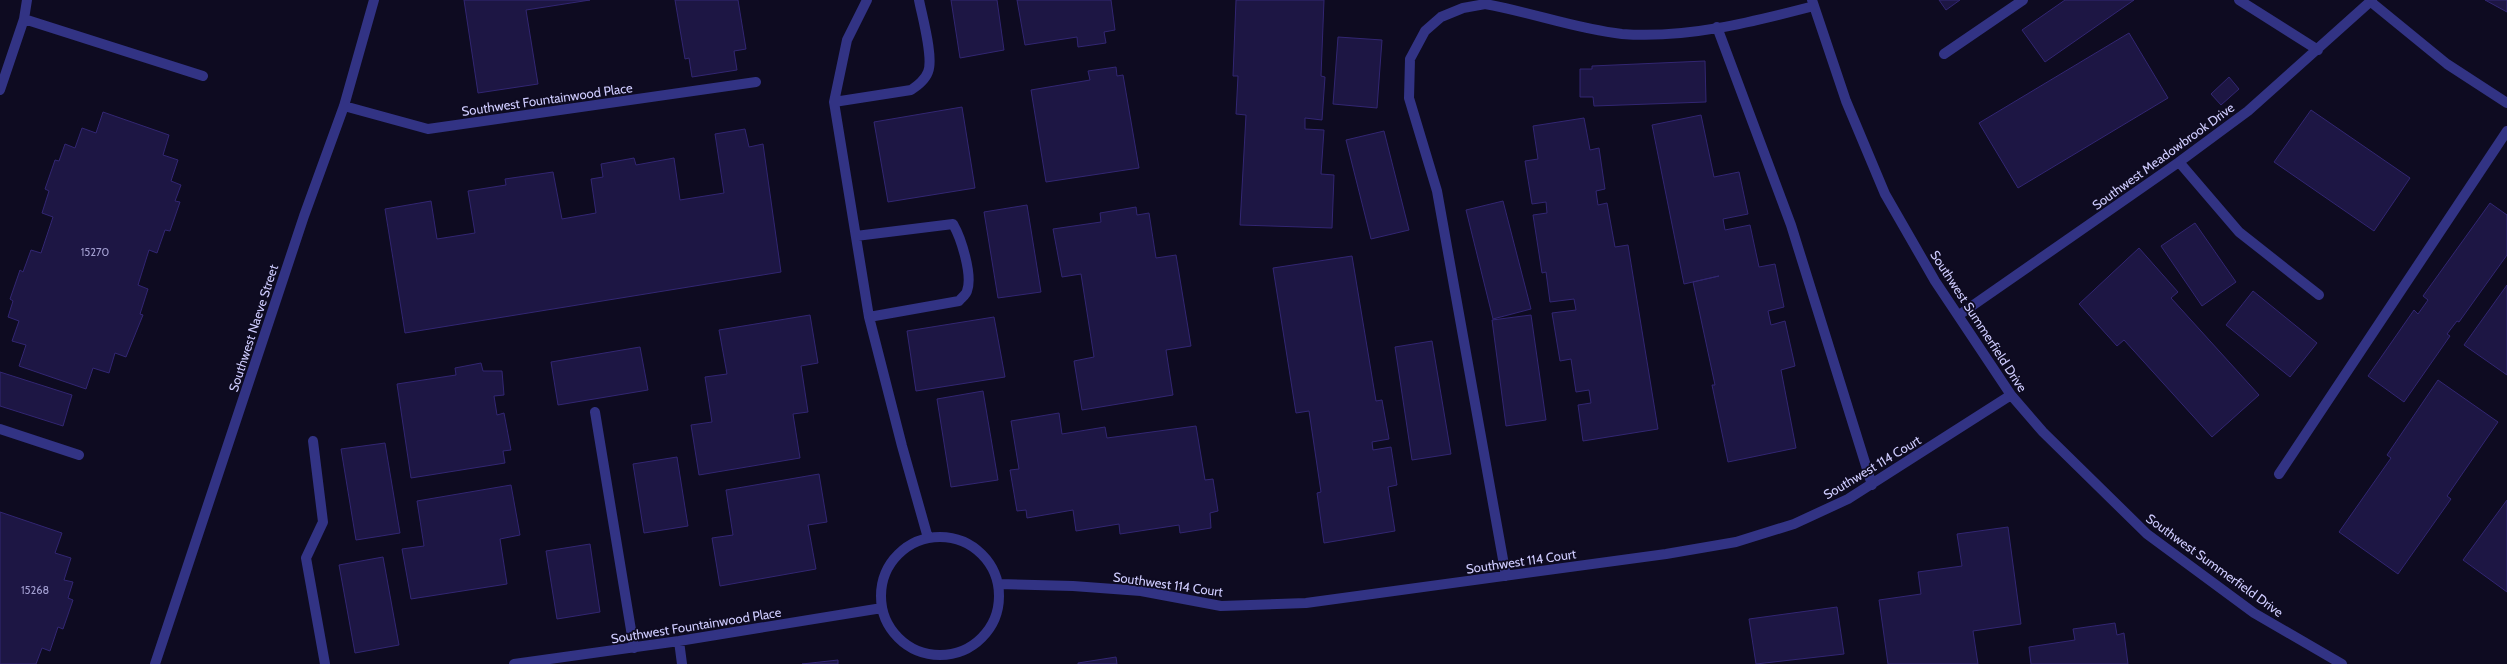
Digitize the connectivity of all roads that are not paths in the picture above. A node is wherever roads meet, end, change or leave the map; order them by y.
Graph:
1 (27, 0) edge
2 (374, 0) edge
3 (867, 0) edge
4 (919, 0) edge
5 (2023, 0) edge
6 (2239, 0) edge
7 (2371, 1) edge
8 (1813, 3) edge
9 (24, 19) junction
10 (1717, 27) junction
11 (2318, 50) junction
12 (1944, 54) dead end
13 (204, 76) dead end
14 (756, 82) dead end
15 (0, 90) edge
16 (834, 102) junction
17 (2507, 103) edge
18 (344, 106) junction
19 (2507, 131) edge
20 (2179, 162) junction
21 (856, 236) junction
22 (2319, 295) dead end
23 (1959, 315) junction
24 (869, 317) junction
25 (2011, 395) junction
26 (595, 412) dead end
27 (0, 429) edge
28 (313, 441) dead end
29 (79, 455) dead end
30 (2279, 474) dead end
31 (1872, 486) junction
32 (928, 538) junction
33 (1506, 576) junction
34 (998, 584) junction
35 (882, 608) junction
36 (679, 642) junction
37 (634, 648) junction
38 (946, 659) edge
39 (155, 664) edge
40 (325, 664) edge
41 (514, 664) edge
42 (682, 664) edge
43 (2342, 664) edge

1 - 9 street
2 - 18 street, Southwest Naeve Street
3 - 16 street
4 - 16 street
5 - 12 street
6 - 11 street
7 - 11 street, Southwest Meadowbrook Drive
7 - 17 street, Southwest Meadowbrook Drive
8 - 10 street
8 - 23 street, Southwest Summerfield Drive
9 - 13 street
9 - 15 street
10 - 31 street
10 - 33 street
11 - 20 street, Southwest Meadowbrook Drive
14 - 18 street, Southwest Fountainwood Place
16 - 21 street
18 - 39 street, Southwest Naeve Street
19 - 30 street
20 - 22 street
20 - 23 street, Southwest Meadowbrook Drive
21 - 24 street
21 - 24 street
23 - 25 street, Southwest Summerfield Drive
24 - 32 street
25 - 31 street, Southwest 114 Court
25 - 43 street, Southwest Summerfield Drive
26 - 37 street
27 - 29 street
28 - 40 street
31 - 33 street, Southwest 114 Court
32 - 34 street
32 - 35 street
33 - 34 street, Southwest 114 Court
34 - 38 street
35 - 36 street, Southwest Fountainwood Place
35 - 38 street
36 - 37 street, Southwest Fountainwood Place
36 - 42 street
37 - 41 street, Southwest Fountainwood Place

